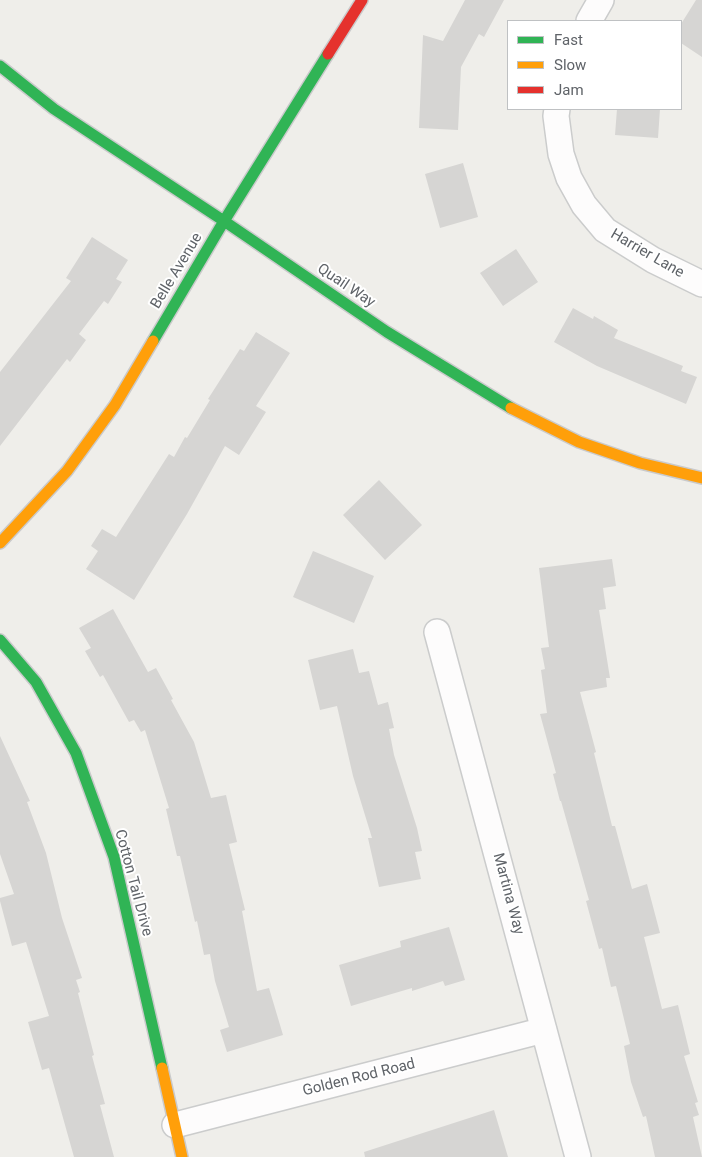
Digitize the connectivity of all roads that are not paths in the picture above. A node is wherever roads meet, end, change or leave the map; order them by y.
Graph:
1 (362, 0) edge
2 (601, 0) edge
3 (590, 20) edge
4 (0, 66) edge
5 (557, 110) edge
6 (224, 221) junction
7 (702, 284) edge
8 (702, 478) edge
9 (0, 543) edge
10 (437, 632) dead end
11 (0, 640) edge
12 (544, 1030) junction
13 (175, 1125) junction
14 (182, 1157) edge
15 (578, 1157) edge

1 - 6 street, Belle Avenue
2 - 3 street
4 - 6 street, Quail Way
5 - 7 street, Harrier Lane
6 - 8 street, Quail Way
6 - 9 street, Belle Avenue
10 - 12 street, Martina Way
11 - 13 street, Cotton Tail Drive
12 - 13 street, Golden Rod Road
12 - 15 street, Martina Way
13 - 14 street, Cotton Tail Drive

